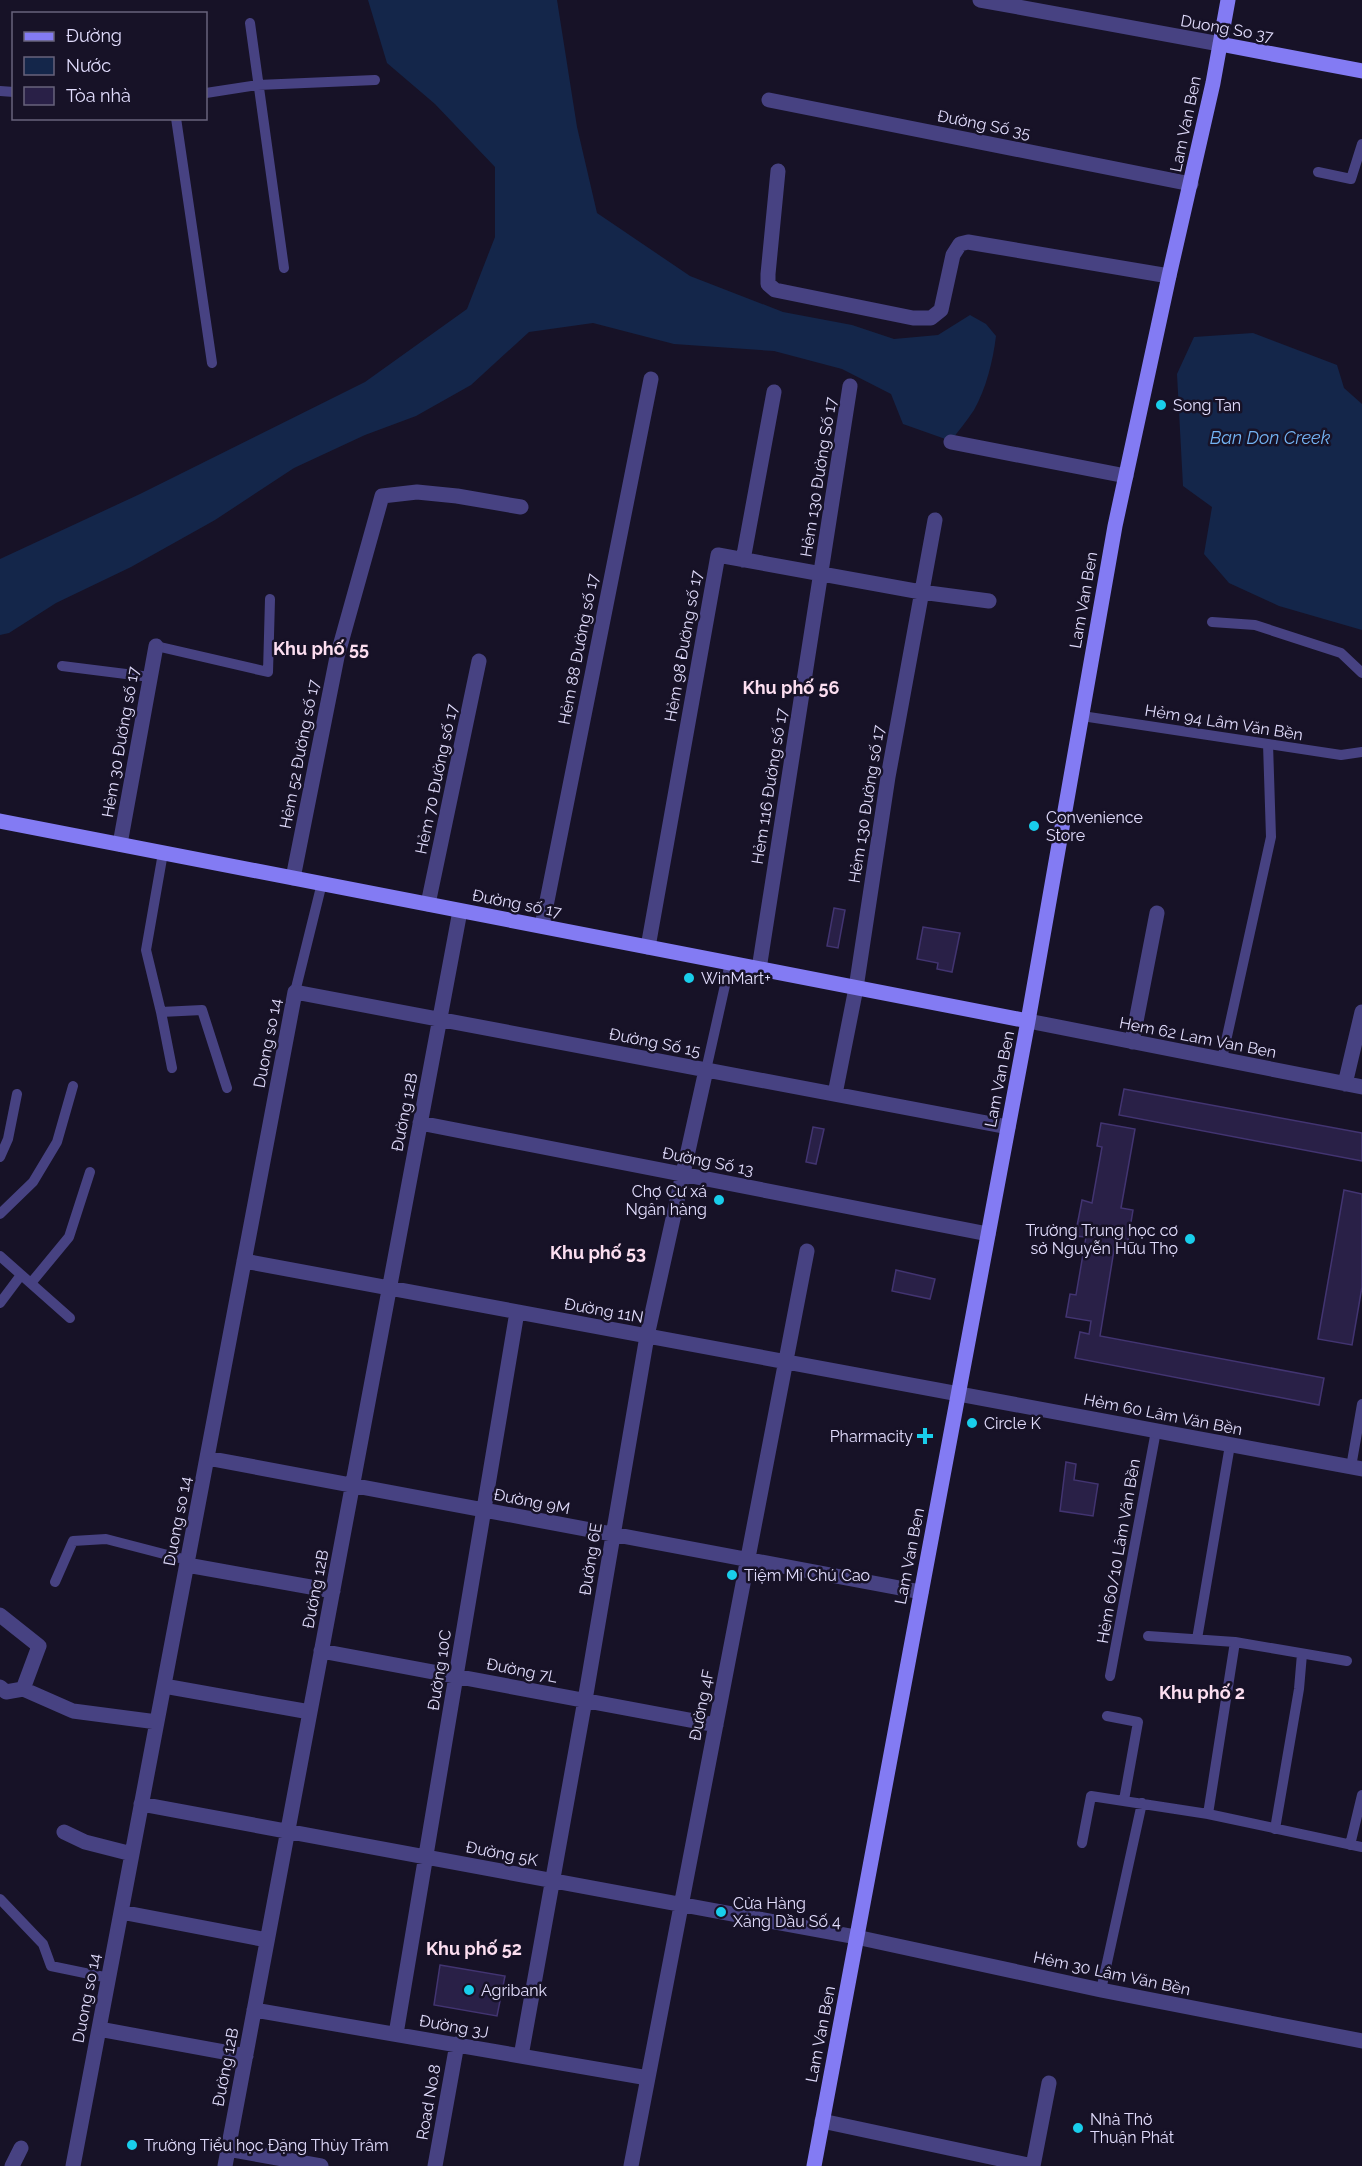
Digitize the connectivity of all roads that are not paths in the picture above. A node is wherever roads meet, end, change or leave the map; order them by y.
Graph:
1 (980, 0) edge
2 (1228, 0) edge
3 (250, 23) dead end
4 (1220, 45) junction
5 (1362, 71) edge
6 (375, 80) dead end
7 (258, 85) junction
8 (207, 93) edge
9 (770, 100) dead end
10 (176, 120) edge
11 (1362, 144) edge
12 (778, 171) dead end
13 (1318, 172) dead end
14 (1191, 184) junction
15 (284, 268) dead end
16 (1168, 276) junction
17 (212, 363) dead end
18 (651, 379) dead end
19 (850, 386) dead end
20 (774, 392) dead end
21 (951, 442) dead end
22 (1126, 476) junction
23 (521, 507) dead end
24 (935, 520) dead end
25 (743, 560) junction
26 (820, 574) junction
27 (921, 592) junction
28 (270, 599) dead end
29 (989, 601) dead end
30 (1212, 622) dead end
31 (156, 646) joint
32 (479, 661) dead end
33 (62, 666) dead end
34 (1362, 673) edge
35 (150, 677) junction
36 (1082, 716) junction
37 (1268, 744) junction
38 (1362, 752) edge
39 (0, 821) edge
40 (120, 844) junction
41 (163, 853) junction
42 (293, 878) junction
43 (322, 883) junction
44 (428, 904) junction
45 (460, 911) junction
46 (1157, 914) dead end
47 (542, 926) junction
48 (648, 947) junction
49 (730, 963) junction
50 (759, 969) junction
51 (856, 988) junction
52 (295, 992) junction
53 (161, 1012) junction
54 (1362, 1012) edge
55 (440, 1019) junction
56 (1028, 1021) junction
57 (1132, 1042) junction
58 (1222, 1059) junction
59 (172, 1068) dead end
60 (706, 1070) junction
61 (1345, 1084) junction
62 (73, 1086) dead end
63 (1362, 1087) edge
64 (226, 1088) dead end
65 (17, 1094) dead end
66 (835, 1094) junction
67 (420, 1123) junction
68 (1008, 1127) junction
69 (0, 1157) edge
70 (90, 1172) dead end
71 (683, 1174) junction
72 (0, 1214) edge
73 (988, 1234) junction
74 (807, 1251) dead end
75 (0, 1256) edge
76 (244, 1261) junction
77 (21, 1275) junction
78 (31, 1283) junction
79 (389, 1288) junction
80 (0, 1303) edge
81 (517, 1312) junction
82 (70, 1318) dead end
83 (647, 1336) junction
84 (785, 1362) junction
85 (958, 1394) junction
86 (1362, 1404) edge
87 (1156, 1431) junction
88 (1230, 1445) junction
89 (207, 1458) junction
90 (1356, 1468) edge
91 (352, 1485) junction
92 (484, 1510) junction
93 (612, 1534) junction
94 (747, 1559) junction
95 (187, 1563) junction
96 (55, 1582) dead end
97 (333, 1591) junction
98 (921, 1592) junction
99 (0, 1615) edge
100 (1148, 1636) dead end
101 (1197, 1639) junction
102 (1235, 1642) junction
103 (321, 1652) junction
104 (1302, 1654) junction
105 (1347, 1661) dead end
106 (456, 1676) junction
107 (1110, 1676) dead end
108 (164, 1686) junction
109 (0, 1687) edge
110 (23, 1689) junction
111 (585, 1700) junction
112 (310, 1712) junction
113 (1107, 1716) dead end
114 (157, 1722) junction
115 (716, 1725) junction
116 (1362, 1795) edge
117 (1124, 1800) junction
118 (1142, 1803) junction
119 (141, 1804) junction
120 (1208, 1814) junction
121 (1275, 1829) junction
122 (288, 1831) junction
123 (64, 1832) dead end
124 (1082, 1843) dead end
125 (1356, 1846) edge
126 (132, 1854) junction
127 (426, 1857) junction
128 (552, 1881) junction
129 (0, 1899) edge
130 (681, 1904) junction
131 (121, 1912) junction
132 (856, 1937) junction
133 (267, 1940) junction
134 (109, 1978) junction
135 (1101, 1990) junction
136 (254, 2010) junction
137 (99, 2029) junction
138 (396, 2034) junction
139 (1362, 2041) edge
140 (457, 2044) junction
141 (246, 2056) junction
142 (521, 2056) junction
143 (648, 2078) junction
144 (1049, 2083) dead end
145 (822, 2121) junction
146 (21, 2148) dead end
147 (228, 2149) junction
148 (12, 2166) edge
149 (73, 2166) edge
150 (225, 2166) edge
151 (321, 2166) edge
152 (435, 2166) edge
153 (631, 2166) edge
154 (814, 2166) edge
155 (1033, 2166) edge

1 - 4 street, Duong So 37
2 - 4 street, Lam Van Ben
3 - 7 lane
4 - 5 street, Duong So 37
4 - 14 street, Lam Van Ben
6 - 7 lane
7 - 8 lane
7 - 15 lane
9 - 14 street, Đường Số 35
10 - 17 lane
11 - 13 lane
12 - 16 street
14 - 16 street, Lam Van Ben
16 - 22 street, Lam Van Ben
18 - 47 street, Hẻm 88 Đường số 17
19 - 26 street, Hẻm 130 Đường Số 17
20 - 25 street
21 - 22 street
22 - 36 street, Lam Van Ben
23 - 42 street, Hẻm 52 Đường số 17
24 - 27 street, Hẻm 130 Đường số 17
25 - 26 street, Hẻm 98 Đường số 17
25 - 48 street, Hẻm 98 Đường số 17
26 - 27 street, Hẻm 98 Đường số 17
26 - 50 street, Hẻm 116 Đường số 17
27 - 29 street, Hẻm 98 Đường số 17
27 - 51 street, Hẻm 130 Đường số 17
28 - 31 lane
30 - 34 lane
31 - 35 street, Hẻm 30 Đường số 17
32 - 44 street, Hẻm 70 Đường số 17
33 - 35 lane
35 - 40 street, Hẻm 30 Đường số 17
36 - 37 lane, Hẻm 94 Lâm Văn Bền
36 - 56 street, Lam Van Ben
37 - 38 lane, Hẻm 94 Lâm Văn Bền
37 - 58 lane
39 - 40 street, Đường số 17
40 - 41 street, Đường số 17
41 - 42 street, Đường số 17
41 - 53 lane
42 - 43 street, Đường số 17
43 - 44 street, Đường số 17
43 - 52 lane, Duong so 14
44 - 45 street, Đường số 17
45 - 47 street, Đường số 17
45 - 55 street, Đường 12B
46 - 57 street
47 - 48 street, Đường số 17
48 - 49 street, Đường số 17
49 - 50 street, Đường số 17
49 - 60 lane
50 - 51 street, Đường số 17
51 - 56 street, Đường số 17
51 - 66 street, Hẻm 130 Đường số 17
52 - 55 street, Đường Số 15
52 - 76 street, Duong so 14
53 - 59 lane
53 - 64 lane
54 - 61 street
55 - 60 street, Đường Số 15
55 - 67 street, Đường 12B
56 - 57 street, Hem 62 Lam Van Ben
56 - 68 street, Lam Van Ben
57 - 58 street, Hem 62 Lam Van Ben
58 - 61 street, Hem 62 Lam Van Ben
60 - 66 street, Đường Số 15
60 - 71 street, Đường 6E
61 - 63 street, Hem 62 Lam Van Ben
62 - 72 lane
65 - 69 lane
66 - 68 street, Đường Số 15
67 - 71 street, Đường Số 13
67 - 79 street, Đường 12B
68 - 73 street, Lam Van Ben
70 - 78 lane
71 - 73 street, Đường Số 13
71 - 83 street, Đường 6E
73 - 85 street, Lam Van Ben
74 - 84 street, Đường 4F
75 - 77 lane
76 - 79 street, Đường 11N
76 - 89 street, Duong so 14
77 - 78 lane
77 - 80 lane
78 - 82 lane
79 - 81 street, Đường 11N
79 - 91 street, Đường 12B
81 - 83 street, Đường 11N
81 - 92 street, Đường 10C
83 - 84 street, Đường 11N
83 - 93 street, Đường 6E
84 - 85 street, Đường 11N
84 - 94 street, Đường 4F
85 - 87 street, Hẻm 60 Lâm Văn Bền
85 - 98 street, Lam Van Ben
86 - 90 lane
87 - 88 street, Hẻm 60 Lâm Văn Bền
87 - 107 lane, Hẻm 60/10 Lâm Văn Bền
88 - 90 street, Hẻm 60 Lâm Văn Bền
88 - 101 lane
89 - 91 street, Đường 9M
89 - 95 street, Duong so 14
91 - 92 street, Đường 9M
91 - 97 street, Đường 12B
92 - 93 street, Đường 9M
92 - 106 street, Đường 10C
93 - 94 street, Đường 9M
93 - 111 street, Đường 6E
94 - 98 street, Đường 9M
94 - 115 street, Đường 4F
95 - 96 lane
95 - 97 street
95 - 108 street, Duong so 14
97 - 103 street, Đường 12B
98 - 132 street, Lam Van Ben
99 - 110 street
100 - 101 lane
101 - 102 lane
102 - 104 lane
102 - 120 lane
103 - 106 street, Đường 7L
103 - 112 street, Đường 12B
104 - 105 lane
104 - 121 lane
106 - 111 street, Đường 7L
106 - 127 street, Đường 10C
108 - 112 street
108 - 114 street, Duong so 14
109 - 110 street
110 - 114 street
111 - 115 street, Đường 7L
111 - 128 street, Đường 6E
112 - 122 street, Đường 12B
113 - 117 lane
114 - 119 street, Duong so 14
115 - 130 street, Đường 4F
116 - 125 lane
117 - 118 lane
117 - 124 lane
118 - 120 lane
118 - 135 lane
119 - 122 street, Đường 5K
119 - 126 street, Duong so 14
120 - 121 lane
121 - 125 lane
122 - 127 street, Đường 5K
122 - 133 street, Đường 12B
123 - 126 street
126 - 131 street, Duong so 14
127 - 128 street, Đường 5K
127 - 138 street, Đường 10C
128 - 130 street, Đường 5K
128 - 142 street, Đường 6E
129 - 134 lane
130 - 132 street, Đường 5K
130 - 143 street, Đường 4F
131 - 133 street
131 - 134 street, Duong so 14
132 - 135 street, Hẻm 30 Lâm Văn Bền
132 - 145 street, Lam Van Ben
133 - 136 street, Đường 12B
134 - 137 street, Duong so 14
135 - 139 street, Hẻm 30 Lâm Văn Bền
136 - 138 street, Đường 3J
136 - 141 street, Đường 12B
137 - 141 street
137 - 149 street, Duong so 14
138 - 140 street, Đường 3J
140 - 142 street, Đường 3J
140 - 152 street, Road No.8
141 - 147 street, Đường 12B
142 - 143 street, Đường 3J
143 - 153 street, Đường 4F
144 - 155 street
145 - 154 street, Lam Van Ben
145 - 155 street
146 - 148 street
147 - 150 street, Đường 12B
147 - 151 street

